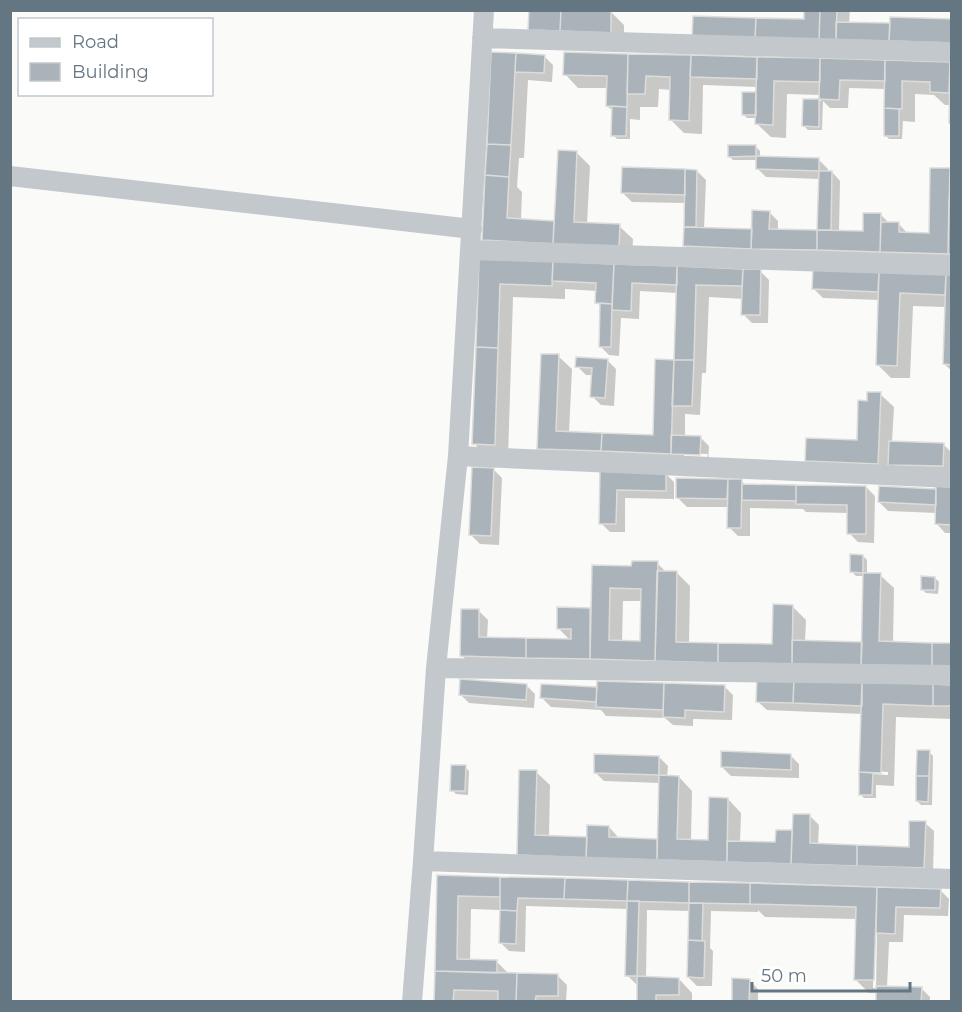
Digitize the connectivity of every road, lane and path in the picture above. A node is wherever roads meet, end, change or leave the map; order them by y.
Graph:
1 (484, 10) edge
2 (482, 38) junction
3 (951, 52) edge
4 (10, 176) edge
5 (472, 229) junction
6 (470, 250) junction
7 (951, 266) edge
8 (458, 456) junction
9 (951, 478) edge
10 (436, 668) junction
11 (951, 675) edge
12 (423, 861) junction
13 (951, 879) edge
14 (412, 1002) edge

1 - 2 street
2 - 3 street
2 - 5 street
4 - 5 street
5 - 6 street
6 - 7 street
6 - 8 street
8 - 9 street
8 - 10 street
10 - 11 street
10 - 12 street
12 - 13 street
12 - 14 street

